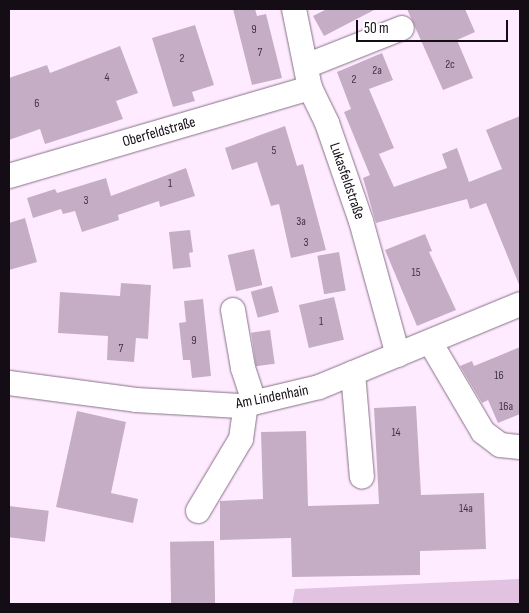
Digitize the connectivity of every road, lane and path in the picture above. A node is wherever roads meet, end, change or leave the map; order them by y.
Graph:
1 (294, 9) edge
2 (402, 28) dead end
3 (308, 77) junction
4 (9, 176) edge
5 (520, 304) edge
6 (233, 310) dead end
7 (430, 342) junction
8 (398, 355) junction
9 (352, 373) junction
10 (9, 383) edge
11 (250, 403) junction
12 (520, 447) edge
13 (362, 477) dead end
14 (198, 512) dead end

1 - 3 street, Lukasfeldstraße
2 - 3 street, Oberfeldstraße
3 - 4 street, Oberfeldstraße
3 - 8 street, Lukasfeldstraße
5 - 7 street, Am Lindenhain
6 - 11 street
7 - 8 street, Am Lindenhain
7 - 12 street
8 - 9 street, Am Lindenhain
9 - 11 street, Am Lindenhain
9 - 13 street
10 - 11 street, Am Lindenhain
11 - 14 street

